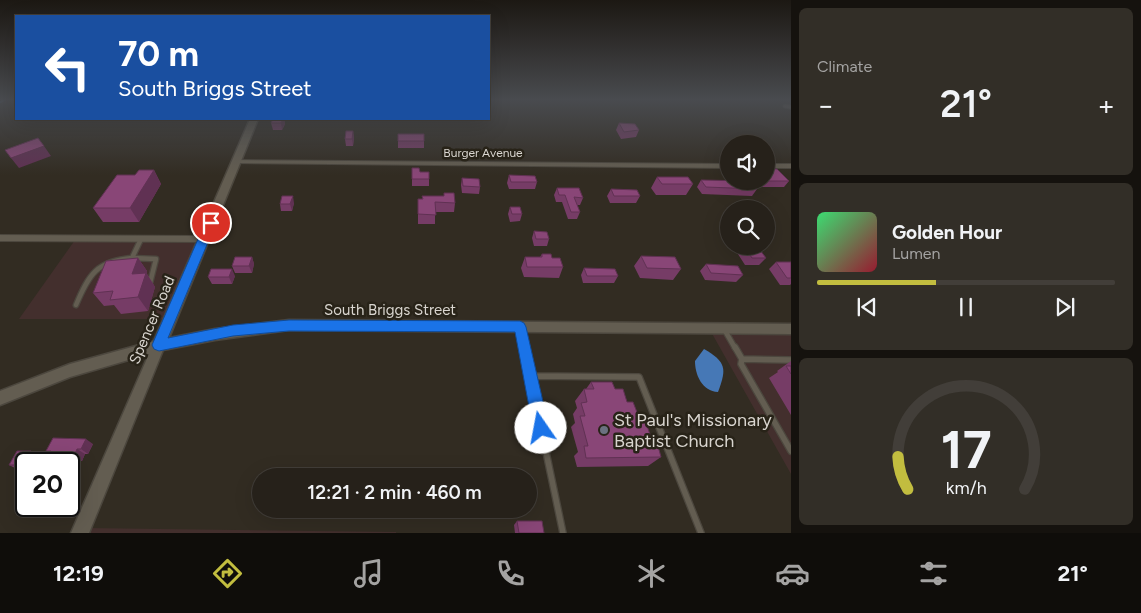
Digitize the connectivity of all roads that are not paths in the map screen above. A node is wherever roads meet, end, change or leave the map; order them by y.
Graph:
1 (252, 125) edge
2 (236, 162) junction
3 (720, 166) edge
4 (775, 166) edge
5 (791, 166) edge
6 (0, 238) edge
7 (142, 239) junction
8 (204, 239) junction
9 (132, 258) junction
10 (150, 283) dead end
11 (76, 306) dead end
12 (520, 327) junction
13 (723, 328) junction
14 (791, 329) edge
15 (159, 345) junction
16 (742, 359) junction
17 (791, 360) edge
18 (530, 376) junction
19 (0, 398) edge
20 (791, 451) edge
21 (80, 533) edge
22 (563, 533) edge
23 (701, 533) edge

1 - 2 street, Spencer Road
2 - 3 street, Burger Avenue
2 - 8 street, Spencer Road
4 - 5 street
6 - 7 street
7 - 8 street
7 - 9 lane
8 - 15 street, Spencer Road
9 - 10 lane
9 - 11 lane
12 - 13 street, South Briggs Street
12 - 15 street, South Briggs Street
12 - 18 lane
13 - 14 street, South Briggs Street
13 - 16 lane
15 - 19 street, South Briggs Street
15 - 21 street, Spencer Road
16 - 17 lane
16 - 20 lane
18 - 22 lane
18 - 23 lane

